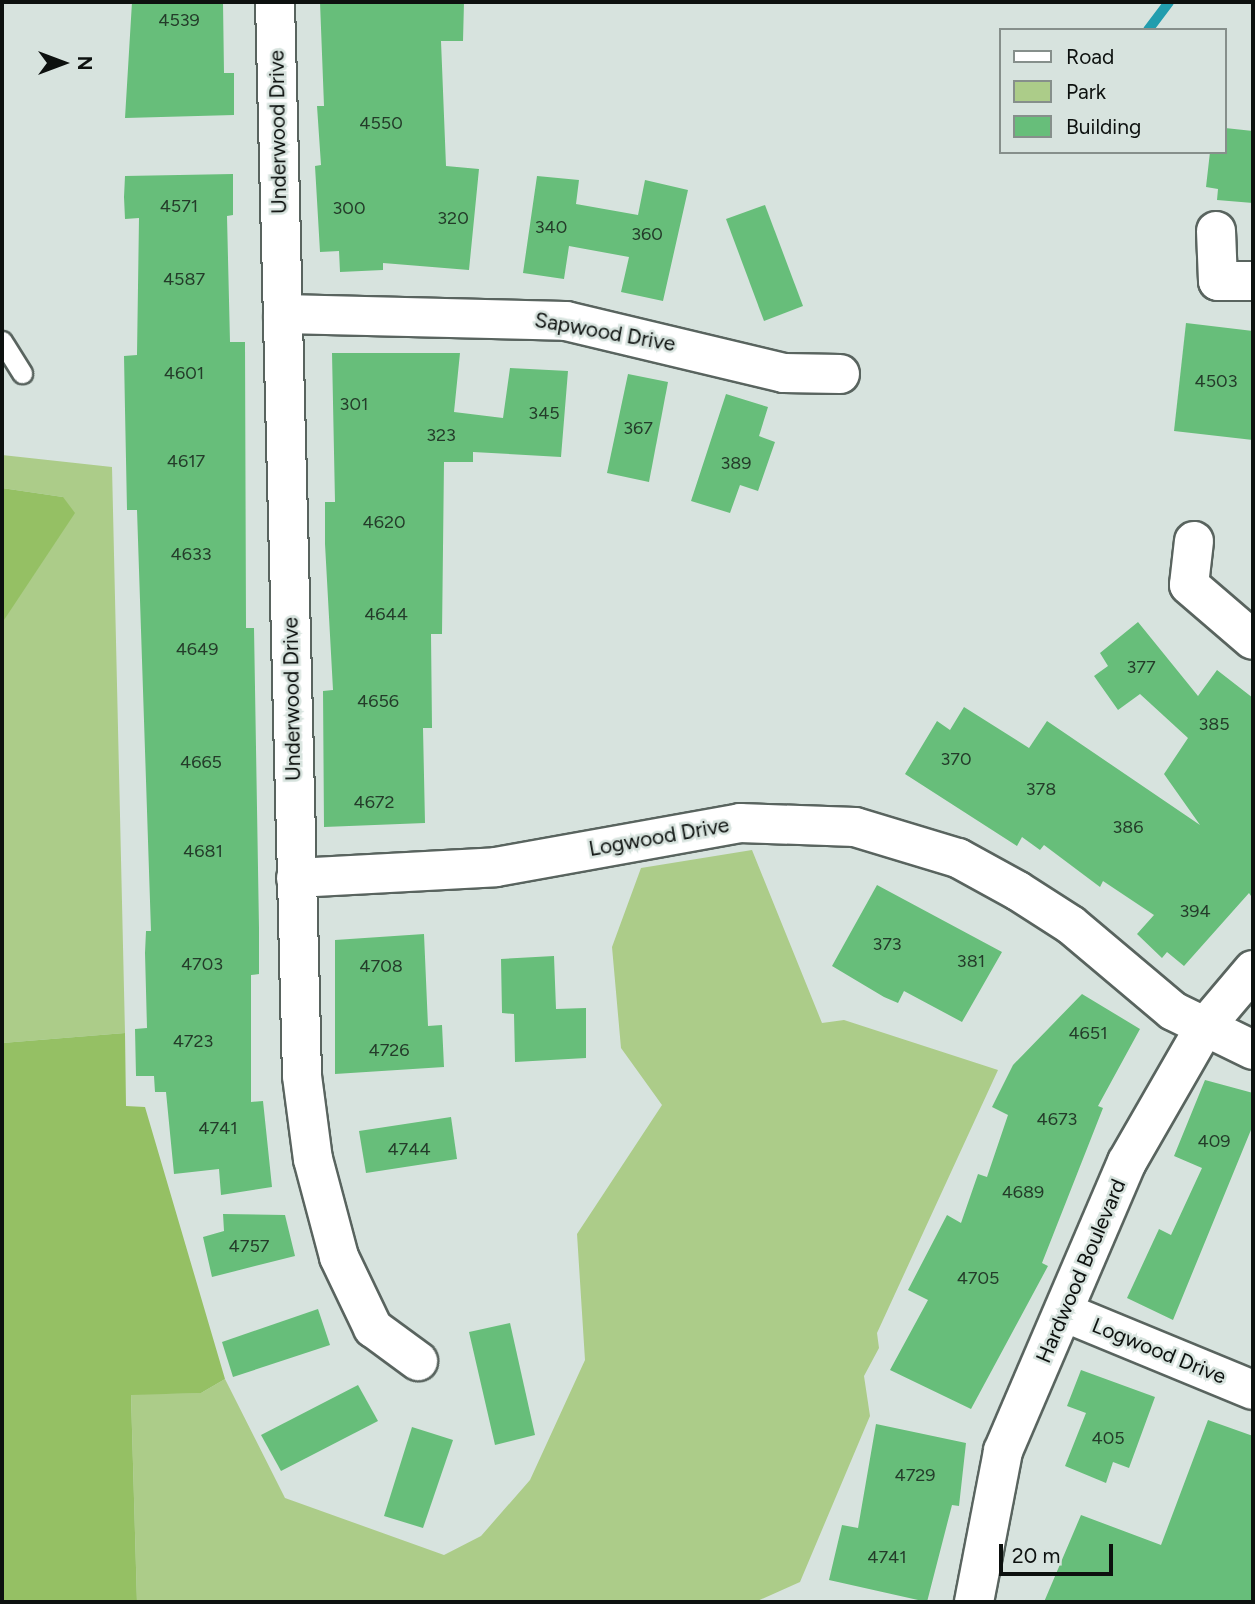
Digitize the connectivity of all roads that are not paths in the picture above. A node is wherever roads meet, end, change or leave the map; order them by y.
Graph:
1 (275, 2) edge
2 (1216, 231) dead end
3 (1253, 281) edge
4 (283, 314) junction
5 (2, 341) edge
6 (22, 373) dead end
7 (840, 374) dead end
8 (1194, 541) dead end
9 (1253, 640) edge
10 (296, 878) junction
11 (1253, 970) edge
12 (1204, 1028) junction
13 (1253, 1050) edge
14 (1066, 1313) junction
15 (418, 1361) dead end
16 (1253, 1390) edge
17 (974, 1602) edge

1 - 4 street, Underwood Drive
2 - 3 street
4 - 7 street, Sapwood Drive
4 - 10 street, Underwood Drive
5 - 6 lane
8 - 9 street
10 - 12 street, Logwood Drive
10 - 15 street, Underwood Drive
11 - 12 street, Hardwood Boulevard
12 - 13 street, Logwood Drive
12 - 14 street, Hardwood Boulevard
14 - 16 street, Logwood Drive
14 - 17 street, Hardwood Boulevard

